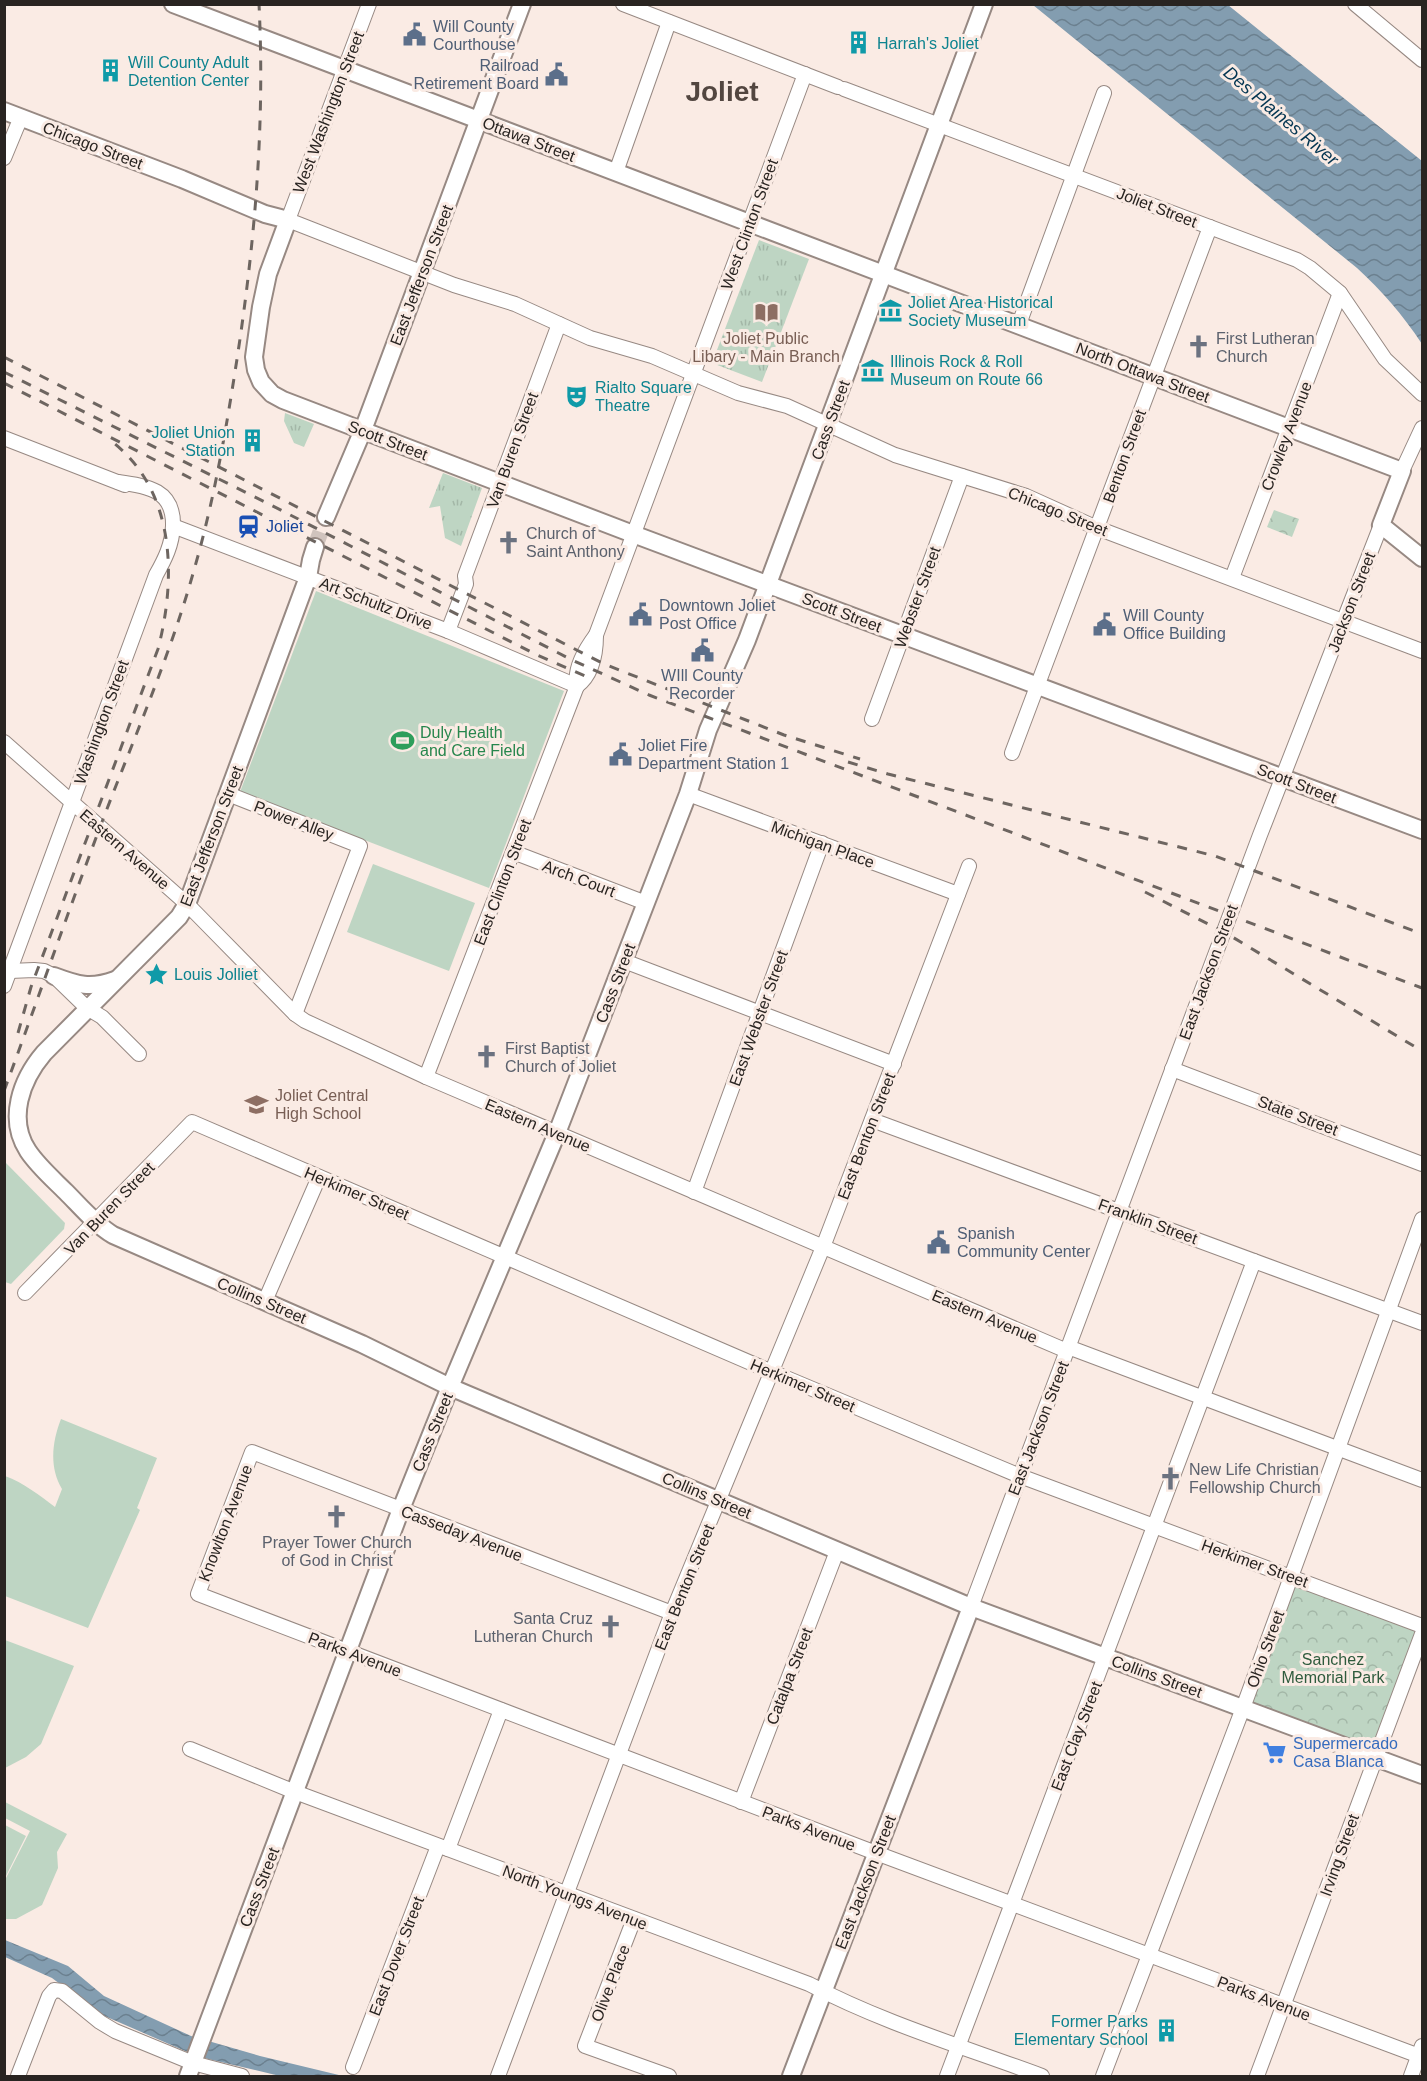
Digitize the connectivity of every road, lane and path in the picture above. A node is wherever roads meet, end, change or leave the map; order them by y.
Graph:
1 (173, 4) edge
2 (369, 4) edge
3 (522, 4) edge
4 (623, 4) edge
5 (984, 4) edge
6 (1355, 4) edge
7 (669, 22) junction
8 (1422, 60) edge
9 (344, 70) junction
10 (805, 74) junction
11 (1104, 93) dead end
12 (4, 111) edge
13 (21, 117) junction
14 (479, 120) junction
15 (939, 125) junction
16 (4, 158) edge
17 (616, 172) junction
18 (1074, 176) junction
19 (288, 220) junction
20 (750, 222) junction
21 (1210, 227) junction
22 (422, 273) junction
23 (884, 273) junction
24 (1340, 293) junction
25 (558, 324) junction
26 (1018, 324) junction
27 (693, 375) junction
28 (1153, 376) junction
29 (1422, 394) edge
30 (828, 425) junction
31 (1289, 427) junction
32 (1422, 428) edge
33 (363, 430) junction
34 (4, 438) edge
35 (1402, 471) junction
36 (962, 476) junction
37 (500, 483) junction
38 (331, 519) tunnel mouth
39 (1381, 525) junction
40 (172, 526) junction
41 (1097, 528) junction
42 (633, 534) junction
43 (320, 549) tunnel mouth
44 (1422, 558) edge
45 (308, 577) junction
46 (1232, 578) junction
47 (769, 584) junction
48 (1344, 621) junction
49 (444, 629) junction
50 (903, 635) junction
51 (1422, 651) edge
52 (577, 686) junction
53 (1038, 686) junction
54 (872, 718) dead end
55 (4, 742) edge
56 (1012, 753) dead end
57 (1283, 778) junction
58 (228, 794) junction
59 (688, 794) junction
60 (71, 802) junction
61 (1421, 825) edge
62 (822, 843) junction
63 (513, 852) junction
64 (969, 866) dead end
65 (958, 894) junction
66 (646, 903) junction
67 (187, 904) junction
68 (624, 961) junction
69 (7, 970) edge
70 (54, 976) junction
71 (116, 980) junction
72 (4, 986) edge
73 (87, 1008) junction
74 (295, 1014) junction
75 (760, 1014) junction
76 (139, 1054) dead end
77 (894, 1065) junction
78 (1172, 1069) junction
79 (426, 1077) junction
80 (872, 1120) junction
81 (192, 1122) joint
82 (557, 1133) junction
83 (28, 1150) joint
84 (1422, 1164) edge
85 (320, 1177) junction
86 (694, 1192) junction
87 (1119, 1210) junction
88 (1422, 1219) edge
89 (95, 1222) junction
90 (824, 1247) junction
91 (506, 1256) junction
92 (1254, 1261) junction
93 (25, 1293) dead end
94 (265, 1301) junction
95 (1389, 1311) junction
96 (1422, 1323) edge
97 (1068, 1349) junction
98 (772, 1372) junction
99 (450, 1387) junction
100 (1203, 1397) junction
101 (1338, 1447) junction
102 (252, 1452) joint
103 (1020, 1476) junction
104 (1422, 1480) edge
105 (719, 1501) junction
106 (401, 1509) junction
107 (1155, 1526) junction
108 (837, 1551) junction
109 (1291, 1576) junction
110 (198, 1594) joint
111 (971, 1607) junction
112 (672, 1613) junction
113 (1422, 1626) edge
114 (1422, 1634) edge
115 (348, 1652) junction
116 (1106, 1657) junction
117 (1243, 1708) junction
118 (501, 1710) junction
119 (190, 1749) dead end
120 (619, 1755) junction
121 (1376, 1757) junction
122 (1422, 1775) edge
123 (295, 1792) junction
124 (741, 1802) junction
125 (443, 1847) junction
126 (876, 1853) junction
127 (567, 1894) junction
128 (1011, 1904) junction
129 (634, 1919) junction
130 (1149, 1955) junction
131 (823, 1992) junction
132 (1284, 2005) junction
133 (959, 2046) junction
134 (1421, 2053) edge
135 (353, 2067) dead end
136 (190, 2070) edge
137 (18, 2076) edge
138 (242, 2076) edge
139 (498, 2076) edge
140 (669, 2076) edge
141 (790, 2076) edge
142 (947, 2076) edge
143 (1042, 2076) edge
144 (1103, 2076) edge
145 (1257, 2076) edge
146 (1411, 2076) edge

1 - 9 main road, Ottawa Street
2 - 9 street, West Washington Street
3 - 14 main road, East Jefferson Street
4 - 7 street, Joliet Street
5 - 15 main road, Cass Street
6 - 8 street
7 - 10 street, Joliet Street
7 - 17 street
9 - 14 main road, Ottawa Street
9 - 19 street, West Washington Street
10 - 15 street, Joliet Street
10 - 20 street, West Clinton Street
11 - 18 street
12 - 13 main road, Chicago Street
13 - 16 street
13 - 19 main road, Chicago Street
14 - 17 main road, Ottawa Street
14 - 22 main road, East Jefferson Street
15 - 18 street, Joliet Street
15 - 23 main road, Cass Street
17 - 20 main road, Ottawa Street
18 - 21 street, Joliet Street
18 - 26 street
19 - 22 street, Chicago Street
19 - 33 main road, Scott Street
20 - 23 main road, Ottawa Street
20 - 27 street, West Clinton Street
21 - 24 street, Joliet Street
21 - 28 street, Benton Street
22 - 25 street, Chicago Street
22 - 33 main road, East Jefferson Street
23 - 26 main road, North Ottawa Street
23 - 30 main road, Cass Street
24 - 29 street, Joliet Street
24 - 31 street, Crowley Avenue
25 - 27 street, Chicago Street
25 - 37 street, Van Buren Street
26 - 28 main road, North Ottawa Street
27 - 30 street, Chicago Street
27 - 42 street, East Clinton Street
28 - 31 main road, North Ottawa Street
28 - 41 street, Benton Street
30 - 36 street, Chicago Street
30 - 47 main road, Cass Street
31 - 35 main road, North Ottawa Street
31 - 46 street, Crowley Avenue
32 - 35 street, Jackson Street
33 - 37 main road, Scott Street
33 - 38 main road, East Jefferson Street
34 - 40 street
35 - 39 main road, Jackson Street
36 - 41 street, Chicago Street
36 - 50 street, Webster Street
37 - 42 main road, Scott Street
37 - 49 street, Van Buren Street
39 - 44 main road
39 - 48 street, Jackson Street
40 - 45 street, Art Schultz Drive
40 - 60 street, Washington Street
41 - 46 street, Chicago Street
41 - 53 street, Benton Street
42 - 47 main road, Scott Street
42 - 52 street, East Clinton Street
43 - 45 main road, East Jefferson Street
45 - 49 street, Art Schultz Drive
45 - 58 main road, East Jefferson Street
46 - 48 street, Chicago Street
47 - 50 main road, Scott Street
47 - 59 main road, Cass Street
48 - 51 street, Chicago Street
48 - 57 street, Jackson Street
49 - 52 street, Art Schultz Drive
50 - 53 main road, Scott Street
50 - 54 street, Webster Street
52 - 63 street, East Clinton Street
53 - 56 street, Benton Street
53 - 57 main road, Scott Street
55 - 60 street, Eastern Avenue
57 - 61 main road, Scott Street
57 - 78 street, East Jackson Street
58 - 67 main road, East Jefferson Street
58 - 74 street, Power Alley
59 - 62 street, Michigan Place
59 - 66 main road, Cass Street
60 - 67 street, Eastern Avenue
60 - 69 street, Washington Street
62 - 65 street, Michigan Place
62 - 75 street, East Webster Street
63 - 66 street, Arch Court
63 - 79 street, East Clinton Street
64 - 65 street, East Benton Street
65 - 77 street, East Benton Street
66 - 68 main road, Cass Street
67 - 71 main road, East Jefferson Street
67 - 74 street, Eastern Avenue
68 - 75 street
68 - 82 main road, Cass Street
69 - 70 street
69 - 72 street, Washington Street
70 - 71 main road
70 - 73 street
71 - 73 main road, East Jefferson Street
73 - 76 street
73 - 83 main road, East Jefferson Street
74 - 79 street, Eastern Avenue
75 - 77 street
75 - 86 street, East Webster Street
77 - 80 street, East Benton Street
78 - 84 street, State Street
78 - 87 street, East Jackson Street
79 - 82 street, Eastern Avenue
80 - 87 street, Franklin Street
80 - 90 street, East Benton Street
81 - 85 street, Herkimer Street
81 - 89 street, Van Buren Street
82 - 86 street, Eastern Avenue
82 - 91 main road, Cass Street
83 - 89 main road, Collins Street
85 - 91 street, Herkimer Street
85 - 94 street
86 - 90 street, Eastern Avenue
87 - 92 street, Franklin Street
87 - 97 street, East Jackson Street
88 - 95 street, Ohio Street
89 - 93 street, Van Buren Street
89 - 94 main road, Collins Street
90 - 97 street, Eastern Avenue
90 - 98 street, East Benton Street
91 - 98 street, Herkimer Street
91 - 99 main road, Cass Street
92 - 95 street, Franklin Street
92 - 100 street, East Clay Street
94 - 99 main road, Collins Street
95 - 96 street, Franklin Street
95 - 101 street, Ohio Street
97 - 100 street, Eastern Avenue
97 - 103 street, East Jackson Street
98 - 103 street, Herkimer Street
98 - 105 street, East Benton Street
99 - 105 main road, Collins Street
99 - 106 main road, Cass Street
100 - 101 street, Eastern Avenue
100 - 107 street, East Clay Street
101 - 104 street, Eastern Avenue
101 - 109 street, Ohio Street
102 - 106 street, Casseday Avenue
102 - 110 street, Knowlton Avenue
103 - 107 street, Herkimer Street
103 - 111 street, East Jackson Street
105 - 108 main road, Collins Street
105 - 112 street, East Benton Street
106 - 112 street, Casseday Avenue
106 - 115 main road, Cass Street
107 - 109 street, Herkimer Street
107 - 116 street, East Clay Street
108 - 111 main road, Collins Street
108 - 124 street, Catalpa Street
109 - 113 street, Herkimer Street
109 - 117 street, Ohio Street
110 - 115 street, Parks Avenue
111 - 116 main road, Collins Street
111 - 126 main road, East Jackson Street
112 - 120 street, East Benton Street
114 - 121 street, Irving Street
115 - 118 street, Parks Avenue
115 - 123 main road, Cass Street
116 - 117 main road, Collins Street
116 - 128 street, East Clay Street
117 - 121 main road, Collins Street
117 - 130 street, Ohio Street
118 - 120 street, Parks Avenue
118 - 125 street, East Dover Street
119 - 123 street, North Youngs Avenue
120 - 124 street, Parks Avenue
120 - 127 street, East Benton Street
121 - 122 main road, Collins Street
121 - 132 street, Irving Street
123 - 125 street, North Youngs Avenue
123 - 136 main road, Cass Street
124 - 126 street, Parks Avenue
125 - 127 street, North Youngs Avenue
125 - 135 street, East Dover Street
126 - 128 street, Parks Avenue
126 - 131 main road, East Jackson Street
127 - 129 street, North Youngs Avenue
127 - 139 street, East Benton Street
128 - 130 street, Parks Avenue
128 - 133 street, East Clay Street
129 - 131 street, North Youngs Avenue
129 - 140 street, Olive Place
130 - 132 street, Parks Avenue
130 - 144 street, Ohio Street
131 - 133 street, North Youngs Avenue
131 - 141 main road, East Jackson Street
132 - 134 street, Parks Avenue
132 - 145 street, Irving Street
133 - 142 street, East Clay Street
133 - 143 street, North Youngs Avenue
134 - 146 street
136 - 137 street
136 - 138 street

